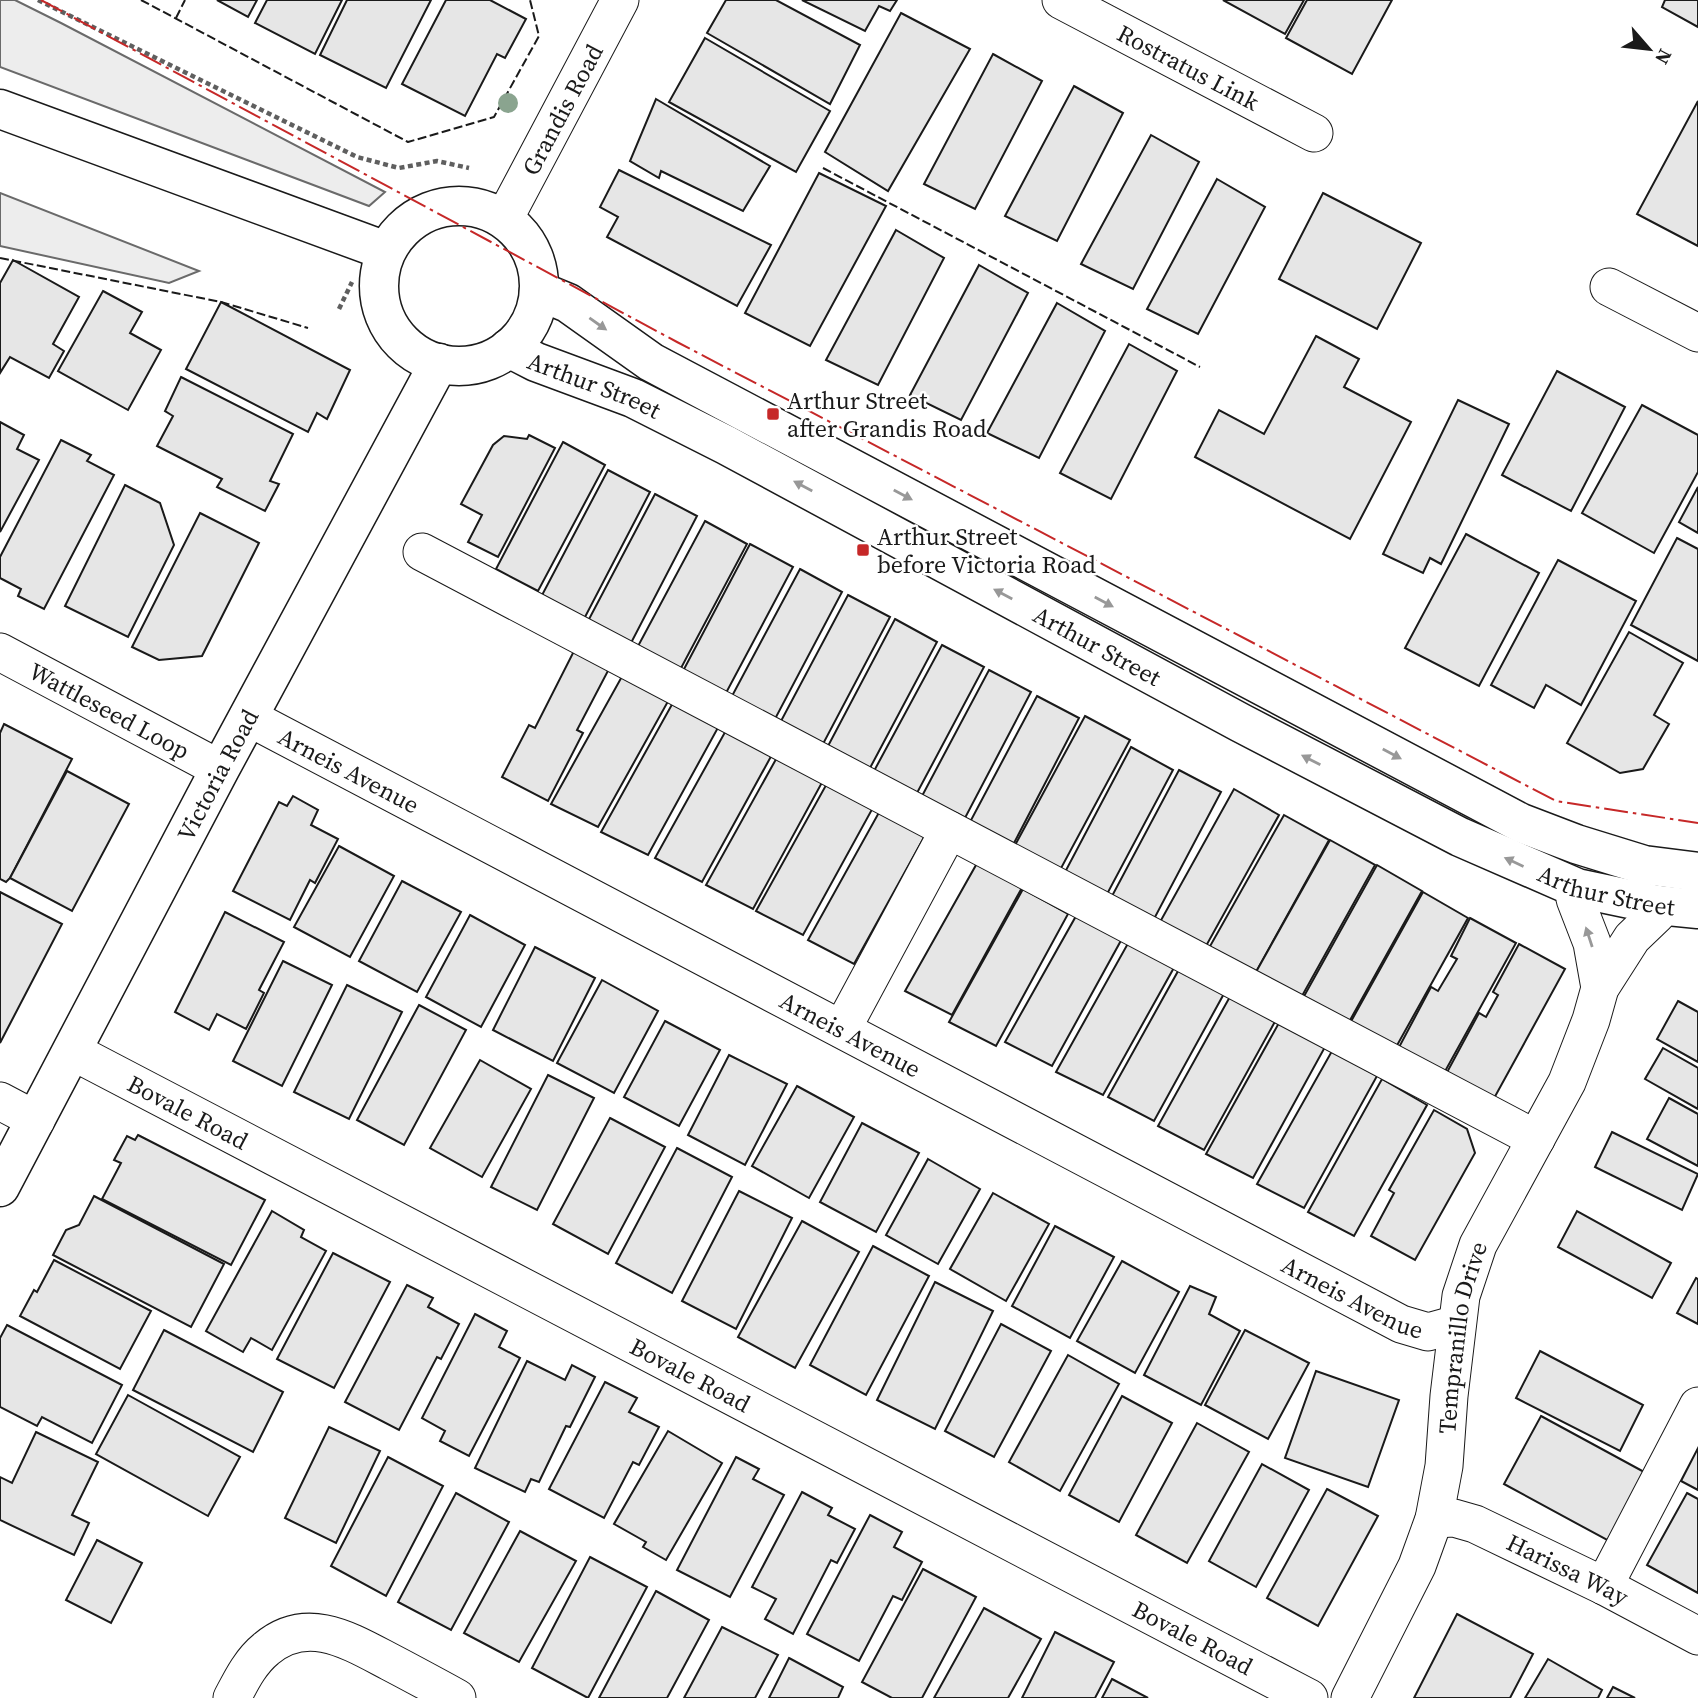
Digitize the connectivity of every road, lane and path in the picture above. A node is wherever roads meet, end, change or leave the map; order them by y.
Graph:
1 (38, 0) edge
2 (620, 0) edge
3 (1061, 0) edge
4 (0, 109) edge
5 (1314, 132) dead end
6 (469, 168) dead end
7 (504, 219) junction
8 (386, 251) junction
9 (1609, 286) dead end
10 (539, 291) junction
11 (1698, 333) edge
12 (509, 348) junction
13 (439, 363) junction
14 (422, 552) dead end
15 (0, 652) edge
16 (248, 717) junction
17 (220, 769) junction
18 (949, 830) junction
19 (1698, 872) edge
20 (1577, 888) junction
21 (1658, 905) junction
22 (1698, 909) edge
23 (1600, 988) junction
24 (842, 1028) junction
25 (72, 1051) junction
26 (0, 1101) edge
27 (36, 1120) junction
28 (1536, 1139) junction
29 (0, 1187) edge
30 (1457, 1324) junction
31 (1698, 1406) edge
32 (1434, 1519) junction
33 (1604, 1586) junction
34 (1698, 1636) edge
35 (232, 1698) edge
36 (457, 1698) edge
37 (1309, 1698) edge
38 (1350, 1698) edge

1 - 6 path
2 - 7 street, Grandis Road
3 - 5 street, Rostratus Link
4 - 8 street
7 - 8 street
7 - 10 street
8 - 13 street
9 - 11 street
10 - 12 street
10 -> 19 street, Arthur Street
12 - 13 street
20 -> 12 street, Arthur Street
13 - 16 street, Victoria Road
14 - 18 street
15 - 17 street, Wattleseed Loop
16 - 17 street, Victoria Road
16 - 24 street, Arneis Avenue
17 - 25 street, Victoria Road
18 - 24 street
18 - 28 street
20 - 21 street, Arthur Street
23 -> 20 street, Tempranillo Drive
21 - 22 street, Arthur Street
21 - 23 street, Tempranillo Drive
23 - 28 street, Tempranillo Drive
24 - 30 street, Arneis Avenue
25 - 27 street, Victoria Road
25 - 37 street, Bovale Road
26 - 27 street
27 - 29 street, Victoria Road
28 - 30 street, Tempranillo Drive
30 - 32 street, Tempranillo Drive
31 - 33 street
32 - 33 street, Harissa Way
32 - 38 street, Tempranillo Drive
33 - 34 street, Harissa Way
35 - 36 street

